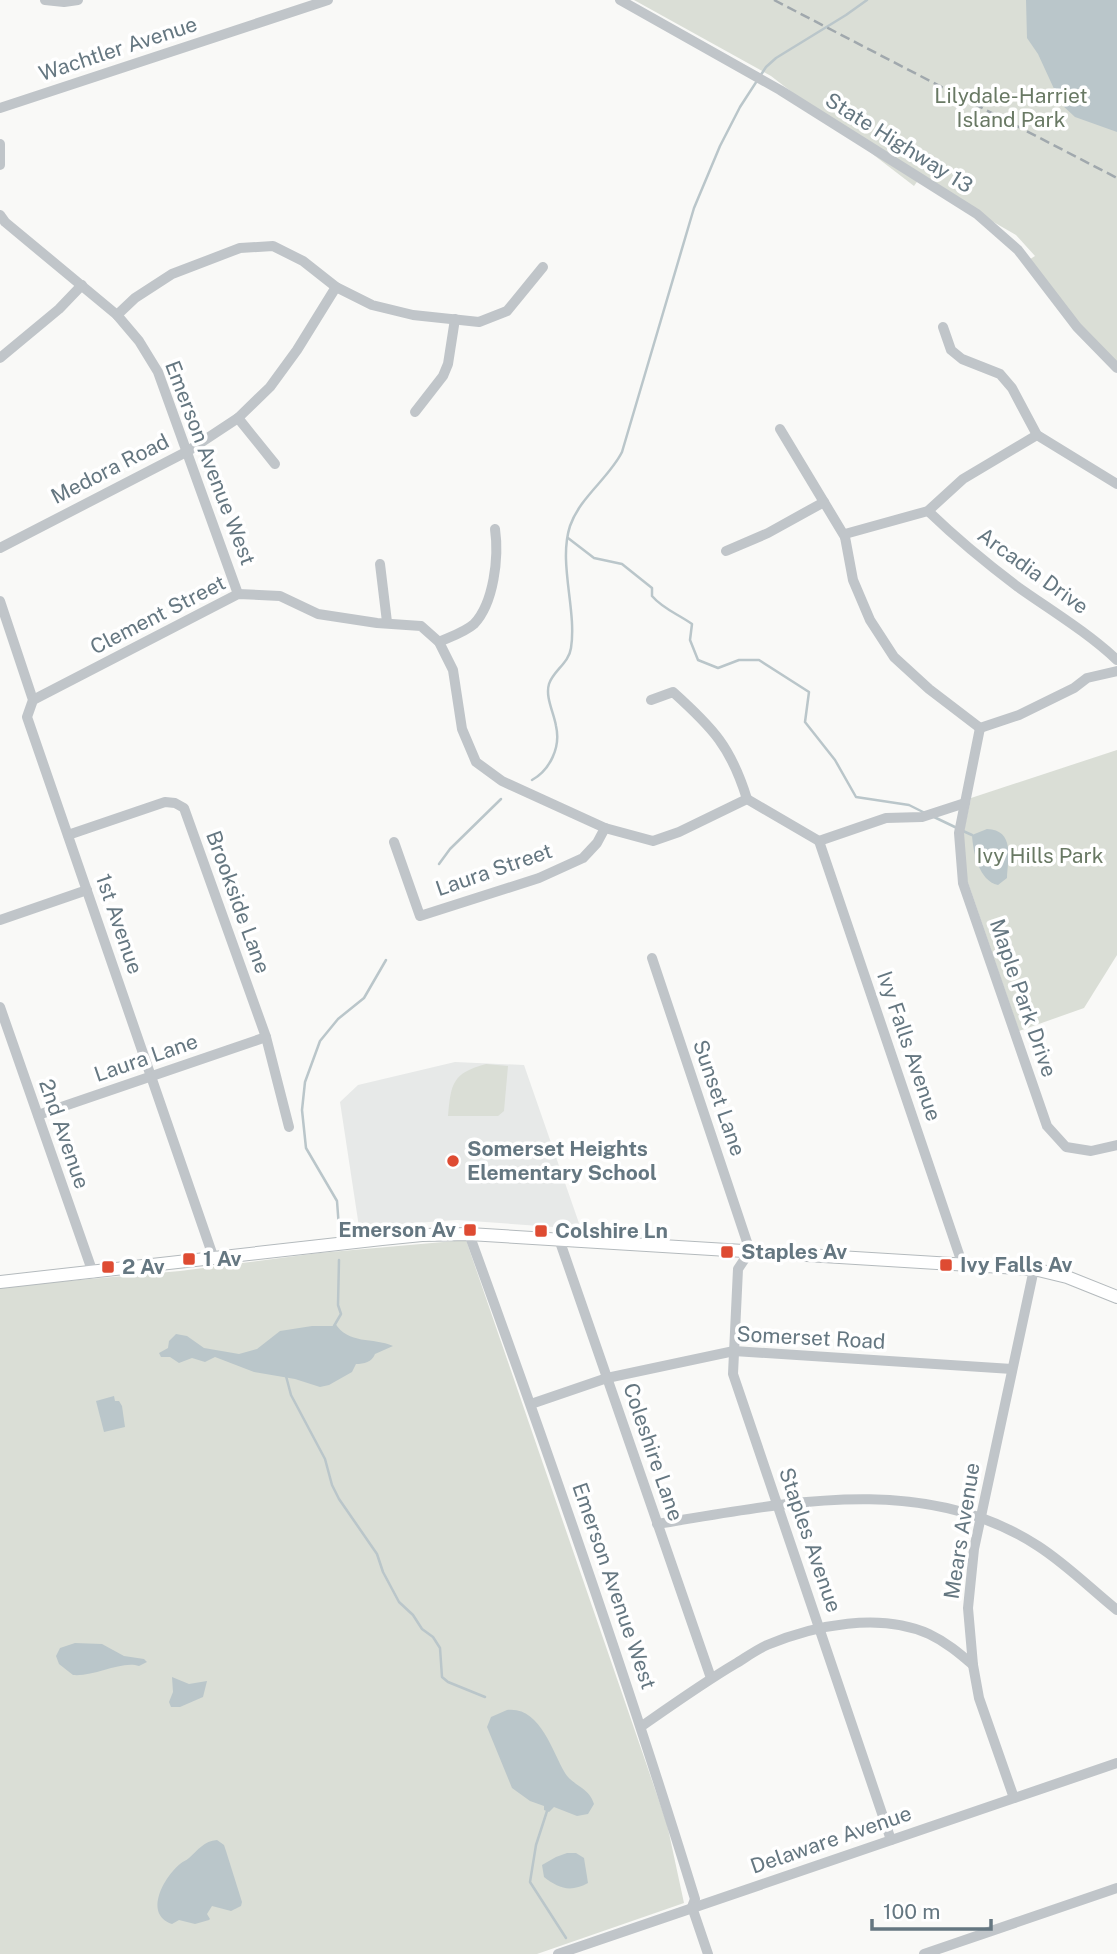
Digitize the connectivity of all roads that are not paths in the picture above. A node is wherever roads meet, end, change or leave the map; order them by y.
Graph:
1 (45, 0) edge
2 (78, 0) edge
3 (328, 0) edge
4 (620, 0) edge
5 (0, 108) edge
6 (0, 144) edge
7 (0, 165) edge
8 (0, 215) edge
9 (543, 267) dead end
10 (82, 285) junction
11 (336, 287) junction
12 (117, 315) junction
13 (455, 319) junction
14 (943, 327) dead end
15 (0, 358) edge
16 (1117, 368) edge
17 (415, 412) dead end
18 (238, 418) junction
19 (780, 429) dead end
20 (1037, 435) junction
21 (188, 451) junction
22 (275, 464) dead end
23 (1117, 484) edge
24 (824, 502) junction
25 (928, 511) junction
26 (495, 528) dead end
27 (845, 537) junction
28 (0, 548) edge
29 (726, 551) dead end
30 (380, 564) dead end
31 (238, 594) junction
32 (0, 601) edge
33 (387, 622) junction
34 (439, 642) junction
35 (1117, 660) edge
36 (1117, 671) edge
37 (33, 700) junction
38 (652, 700) dead end
39 (981, 728) junction
40 (747, 799) junction
41 (965, 803) junction
42 (604, 828) junction
43 (68, 835) junction
44 (819, 841) junction
45 (394, 842) dead end
46 (87, 890) junction
47 (0, 920) edge
48 (652, 958) dead end
49 (0, 1007) edge
50 (266, 1037) junction
51 (152, 1076) junction
52 (37, 1115) junction
53 (289, 1127) dead end
54 (1117, 1145) edge
55 (469, 1234) junction
56 (559, 1239) junction
57 (750, 1251) junction
58 (214, 1259) junction
59 (962, 1263) junction
60 (1034, 1269) junction
61 (93, 1273) junction
62 (0, 1282) edge
63 (1117, 1297) edge
64 (734, 1351) junction
65 (1012, 1369) junction
66 (607, 1378) junction
67 (531, 1404) junction
68 (778, 1504) junction
69 (981, 1517) junction
70 (657, 1524) junction
71 (1117, 1610) edge
72 (820, 1628) junction
73 (973, 1665) junction
74 (710, 1678) junction
75 (642, 1726) junction
76 (1117, 1763) edge
77 (1014, 1798) junction
78 (891, 1840) junction
79 (1117, 1888) edge
80 (692, 1907) junction
81 (571, 1952) edge
82 (558, 1954) edge
83 (708, 1954) edge
84 (924, 1954) edge

1 - 2 street
3 - 5 street, Wachtler Avenue
4 - 16 street, State Highway 13
6 - 7 street
8 - 10 street
9 - 13 street
10 - 12 street, Emerson Avenue West
10 - 15 street
11 - 12 street
11 - 13 street
11 - 18 street, Medora Road
12 - 21 street, Emerson Avenue West
13 - 17 street
14 - 20 street
18 - 21 street, Medora Road
18 - 22 street
19 - 24 street
20 - 23 street
20 - 25 street
21 - 28 street, Medora Road
21 - 31 street, Emerson Avenue West
24 - 27 street
24 - 29 street
25 - 27 street
25 - 35 street, Arcadia Drive
26 - 34 street
27 - 39 street
30 - 33 street
31 - 33 street, Clement Street
31 - 37 street, Clement Street
32 - 37 street, 1st Avenue
33 - 34 street, Clement Street
34 - 42 street
36 - 39 street
37 - 43 street, 1st Avenue
38 - 40 street
39 - 41 street
40 - 42 street
40 - 44 street
41 - 44 street
41 - 54 street, Maple Park Drive
42 - 45 street, Laura Street
43 - 46 street, 1st Avenue
43 - 50 street, Brookside Lane
44 - 59 street, Ivy Falls Avenue
46 - 47 street
46 - 51 street, 1st Avenue
48 - 57 street, Sunset Lane
49 - 52 street, 2nd Avenue
50 - 51 street, Laura Lane
50 - 53 street, Brookside Lane
51 - 52 street, Laura Lane
51 - 58 street, 1st Avenue
52 - 61 street, 2nd Avenue
55 - 56 main road
55 - 58 main road
55 - 67 street, Emerson Avenue West
56 - 57 main road
56 - 66 street, Coleshire Lane
57 - 59 main road
57 - 64 street, Staples Avenue
58 - 61 main road
59 - 60 main road
60 - 63 main road
60 - 65 street, Mears Avenue
61 - 62 main road
64 - 65 street, Somerset Road
64 - 66 street, Somerset Road
64 - 68 street, Staples Avenue
65 - 69 street, Mears Avenue
66 - 67 street, Somerset Road
66 - 70 street, Coleshire Lane
67 - 75 street, Emerson Avenue West
68 - 69 street
68 - 70 street
68 - 72 street, Staples Avenue
69 - 71 street
69 - 73 street, Mears Avenue
70 - 74 street, Coleshire Lane
72 - 73 street
72 - 74 street
72 - 78 street, Staples Avenue
73 - 77 street, Mears Avenue
74 - 75 street
75 - 80 street, Emerson Avenue West
76 - 77 street, Delaware Avenue
77 - 78 street, Delaware Avenue
78 - 80 street, Delaware Avenue
79 - 84 street
80 - 81 street, Delaware Avenue
80 - 83 street, Emerson Avenue West
81 - 82 street, Delaware Avenue

